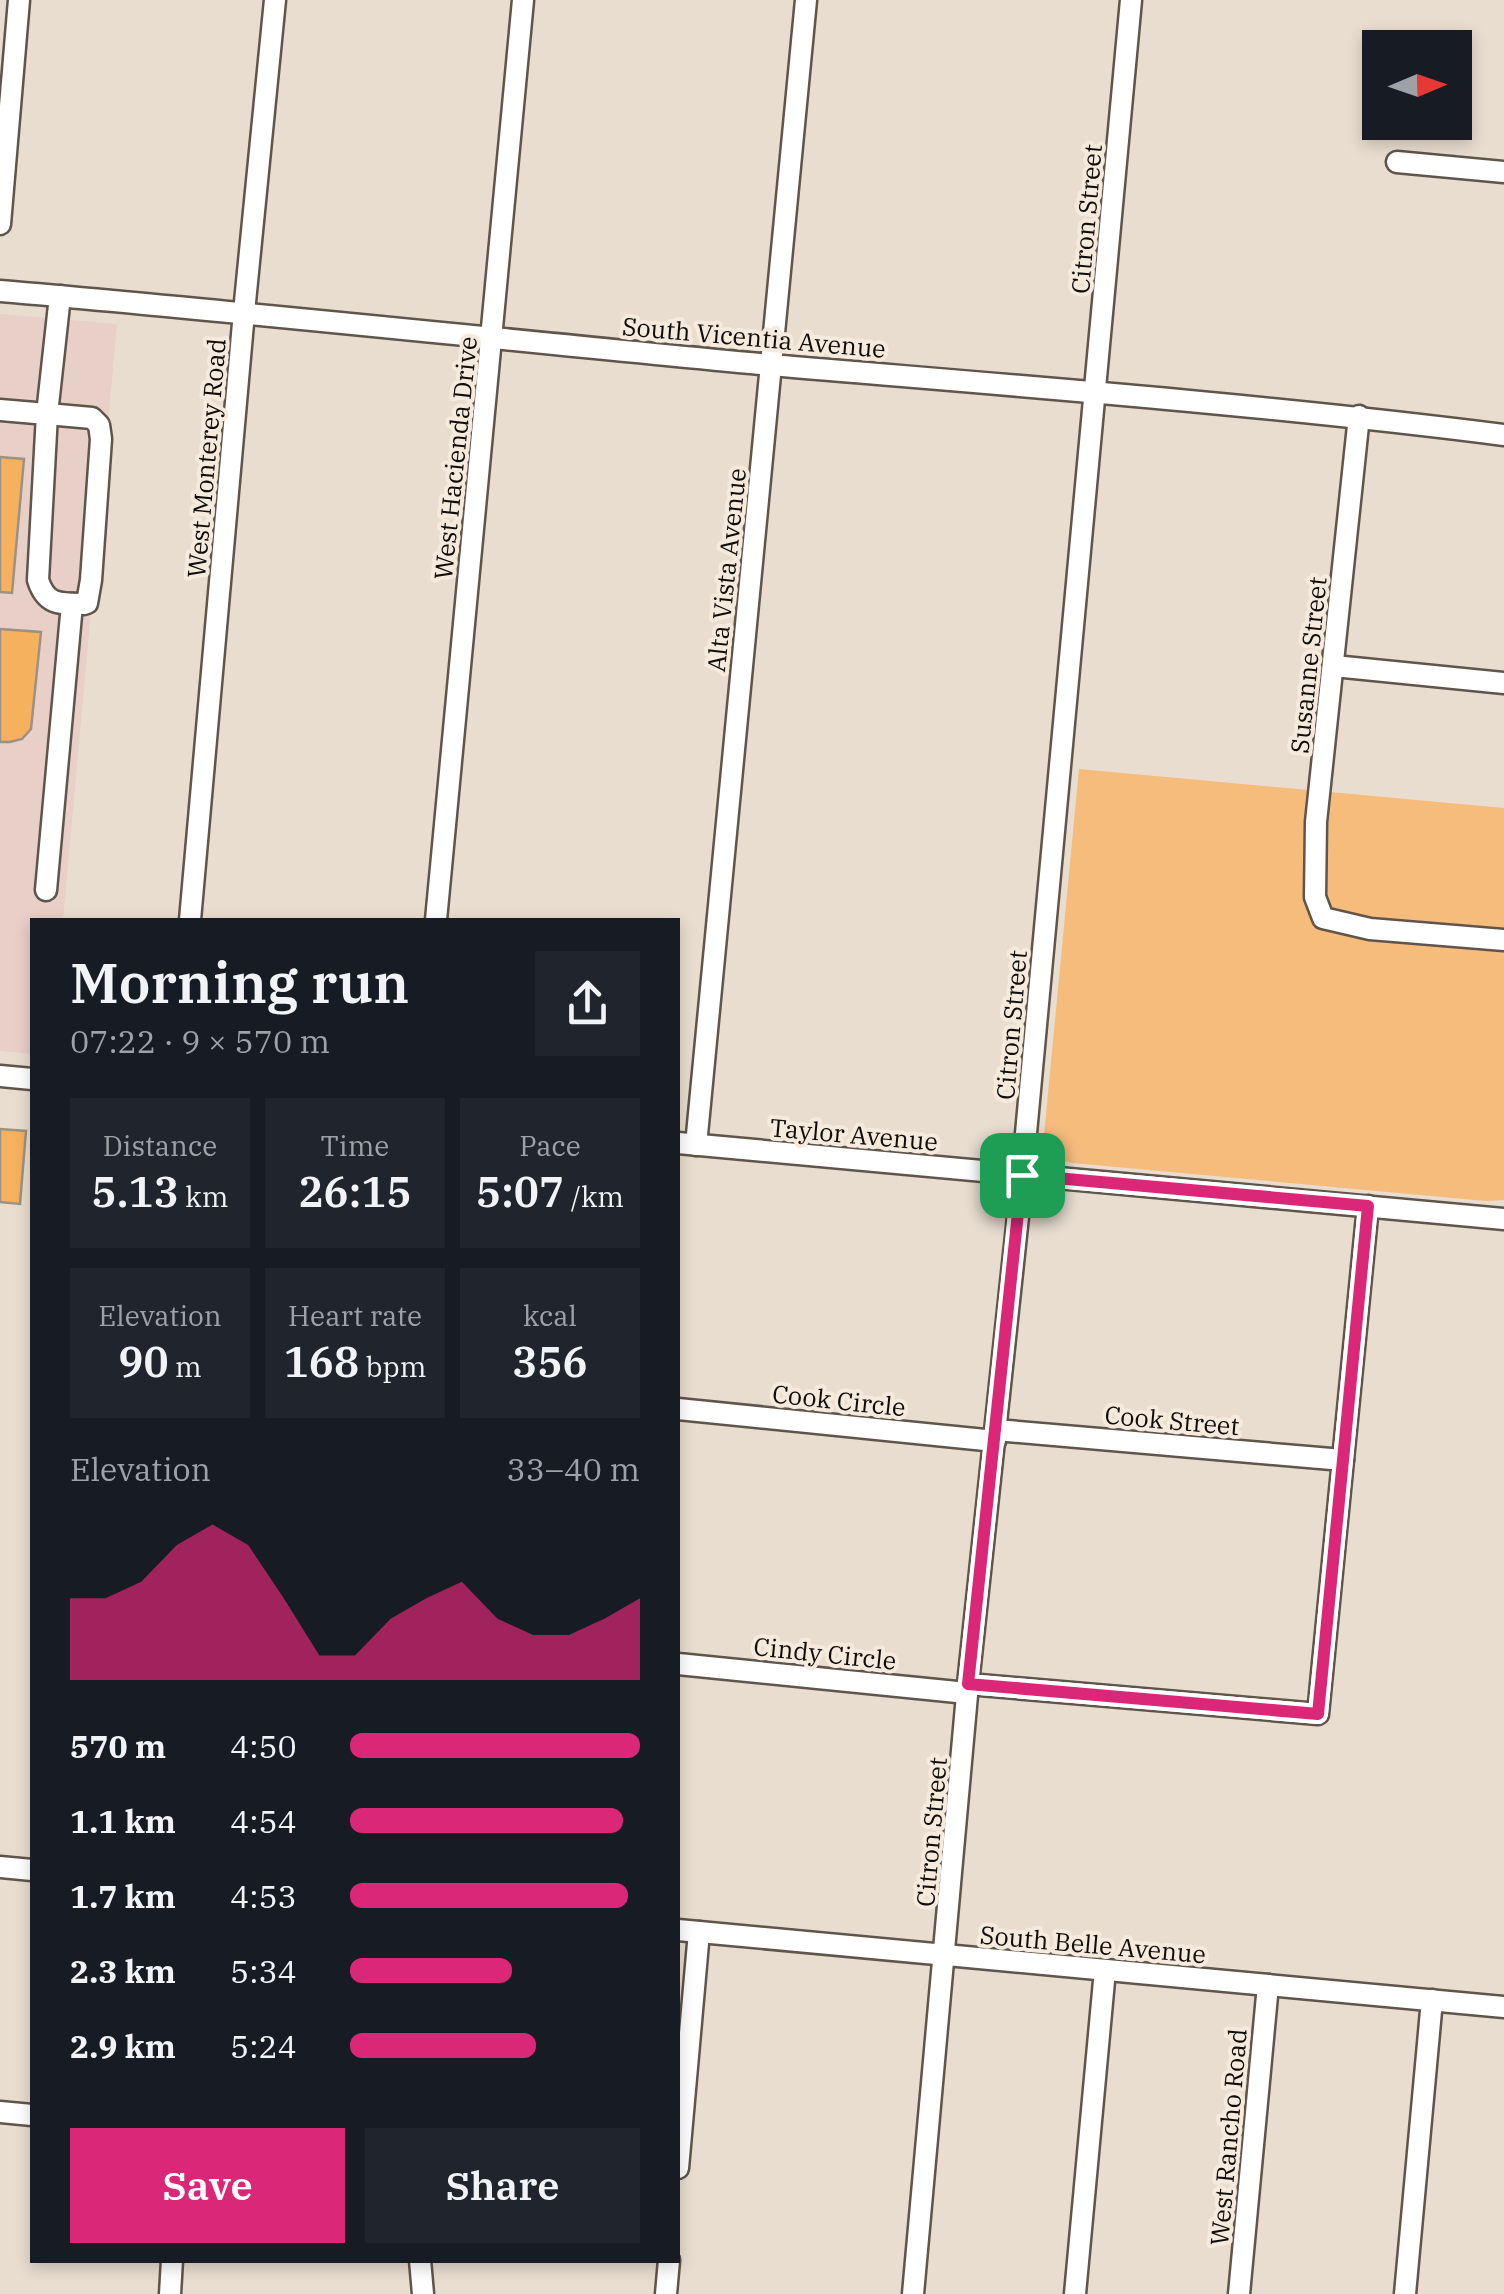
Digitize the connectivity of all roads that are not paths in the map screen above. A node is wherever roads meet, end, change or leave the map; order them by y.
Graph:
1 (274, 0) edge
2 (523, 0) edge
3 (806, 0) edge
4 (1132, 0) edge
5 (12, 14) edge
6 (1397, 162) dead end
7 (1504, 172) edge
8 (0, 224) edge
9 (0, 290) edge
10 (60, 296) junction
11 (244, 312) junction
12 (492, 338) junction
13 (772, 364) junction
14 (1095, 391) junction
15 (0, 410) edge
16 (47, 414) junction
17 (1359, 416) junction
18 (1504, 435) edge
19 (72, 604) junction
20 (1334, 666) junction
21 (1504, 683) edge
22 (46, 890) dead end
23 (190, 918) edge
24 (436, 918) edge
25 (1504, 940) edge
26 (0, 1076) edge
27 (30, 1079) edge
28 (686, 1144) edge
29 (1022, 1175) junction
30 (1368, 1206) junction
31 (1504, 1219) edge
32 (680, 1409) edge
33 (996, 1436) junction
34 (1343, 1460) junction
35 (680, 1664) edge
36 (968, 1689) junction
37 (0, 1867) edge
38 (30, 1870) edge
39 (680, 1930) edge
40 (699, 1932) junction
41 (945, 1955) junction
42 (1105, 1970) junction
43 (1268, 1985) junction
44 (1432, 2000) junction
45 (1504, 2007) edge
46 (0, 2112) edge
47 (30, 2115) edge
48 (680, 2146) edge
49 (172, 2263) edge
50 (420, 2263) edge
51 (669, 2263) edge
52 (170, 2294) edge
53 (423, 2294) edge
54 (666, 2294) edge
55 (914, 2294) edge
56 (1075, 2294) edge
57 (1238, 2294) edge
58 (1405, 2294) edge

1 - 11 street, West Monterey Road
2 - 12 street, West Hacienda Drive
3 - 13 street, Alta Vista Avenue
4 - 14 street, Citron Street
5 - 8 street
6 - 7 street
9 - 10 street, South Vicentia Avenue
10 - 11 street, South Vicentia Avenue
10 - 16 street
11 - 12 street, South Vicentia Avenue
11 - 23 street, West Monterey Road
12 - 13 street, South Vicentia Avenue
12 - 24 street, West Hacienda Drive
13 - 14 street, South Vicentia Avenue
13 - 28 street, Alta Vista Avenue
14 - 17 street, South Vicentia Avenue
14 - 29 street, Citron Street
15 - 16 street
16 - 19 street
16 - 19 street
17 - 18 street, South Vicentia Avenue
17 - 20 street, Susanne Street
19 - 22 street
20 - 21 street
20 - 25 street, Susanne Street
26 - 27 street
28 - 29 street, Taylor Avenue
29 - 30 street, Taylor Avenue
29 - 33 street, Citron Street
30 - 31 street, Taylor Avenue
30 - 34 street
32 - 33 street, Cook Circle
33 - 34 street, Cook Street
33 - 36 street, Citron Street
34 - 36 street, Cindy Circle
35 - 36 street, Cindy Circle
36 - 41 street, Citron Street
37 - 38 street
39 - 40 street, South Belle Avenue
40 - 41 street, South Belle Avenue
40 - 48 street
41 - 42 street, South Belle Avenue
41 - 55 street, Citron Street
42 - 43 street, South Belle Avenue
42 - 56 street
43 - 44 street, South Belle Avenue
43 - 57 street, West Rancho Road
44 - 45 street, South Belle Avenue
44 - 58 street
46 - 47 street
49 - 52 street
50 - 53 street
51 - 54 street

